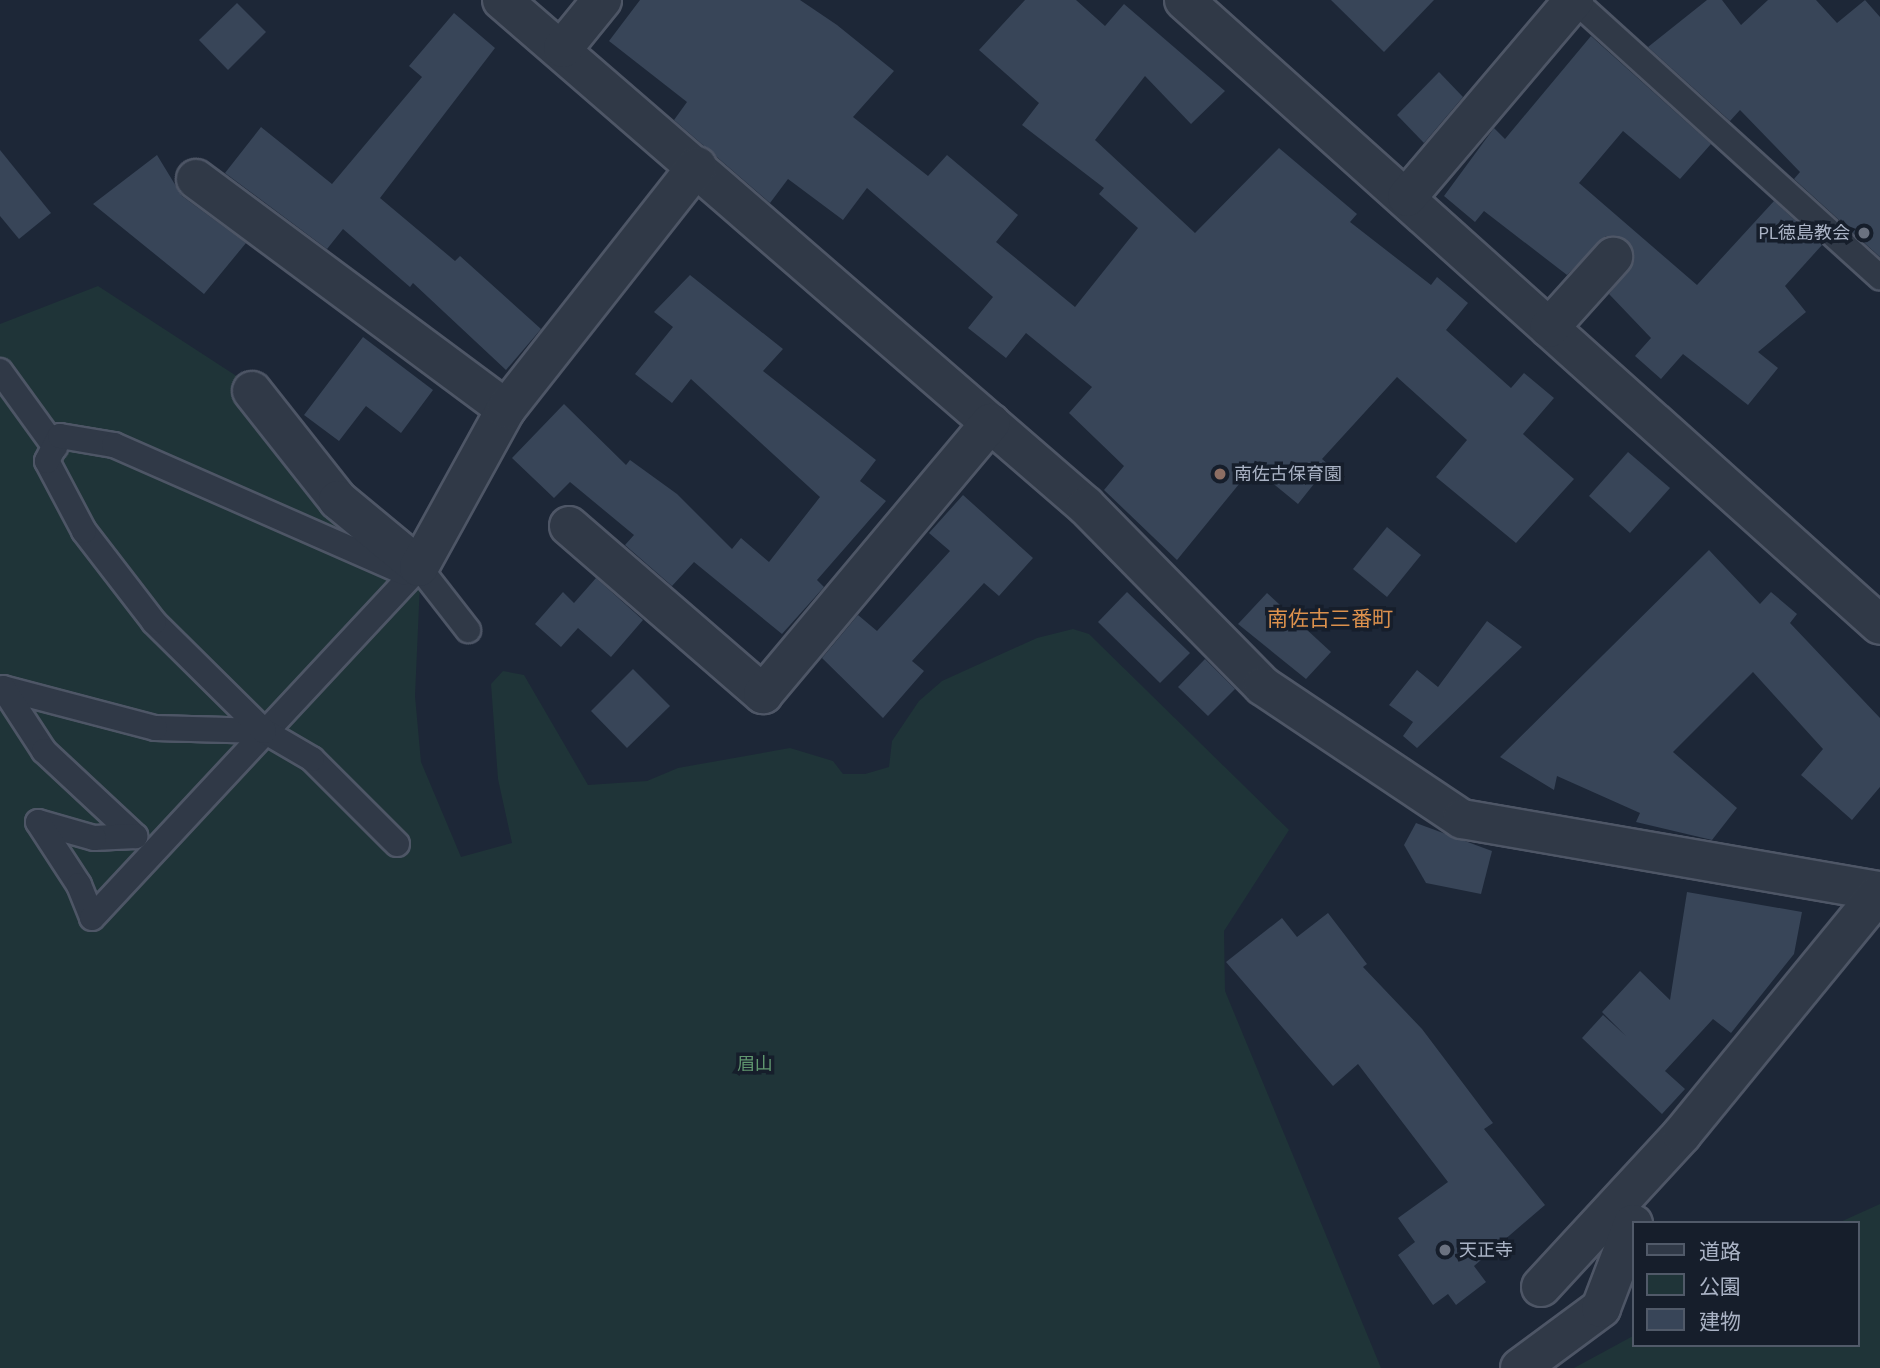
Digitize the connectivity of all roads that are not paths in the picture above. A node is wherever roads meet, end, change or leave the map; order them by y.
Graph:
1 (502, 0) edge
2 (602, 0) edge
3 (1184, 0) edge
4 (1574, 0) edge
5 (562, 48) junction
6 (697, 166) junction
7 (196, 179) dead end
8 (1407, 197) junction
9 (1613, 257) dead end
10 (1880, 277) edge
11 (1549, 328) junction
12 (0, 371) edge
13 (252, 391) dead end
14 (506, 409) junction
15 (990, 423) junction
16 (55, 447) junction
17 (569, 526) dead end
18 (415, 572) junction
19 (1880, 625) edge
20 (468, 631) dead end
21 (264, 731) junction
22 (397, 844) dead end
23 (1880, 892) edge
24 (1637, 1182) junction
25 (1633, 1221) edge
26 (1632, 1226) edge
27 (1541, 1287) dead end
28 (1520, 1368) edge

1 - 5 street
2 - 5 street
3 - 8 street
4 - 8 street
4 - 10 lane
5 - 6 street
6 - 14 street
6 - 15 street
7 - 14 street
8 - 11 street
9 - 11 street
11 - 19 street
12 - 16 lane
13 - 18 street
14 - 18 street
15 - 17 street
15 - 23 street
16 - 18 lane
16 - 21 lane
18 - 20 lane
18 - 21 lane
21 - 21 lane
21 - 22 lane
23 - 24 street
24 - 25 street
24 - 27 street
26 - 28 street

